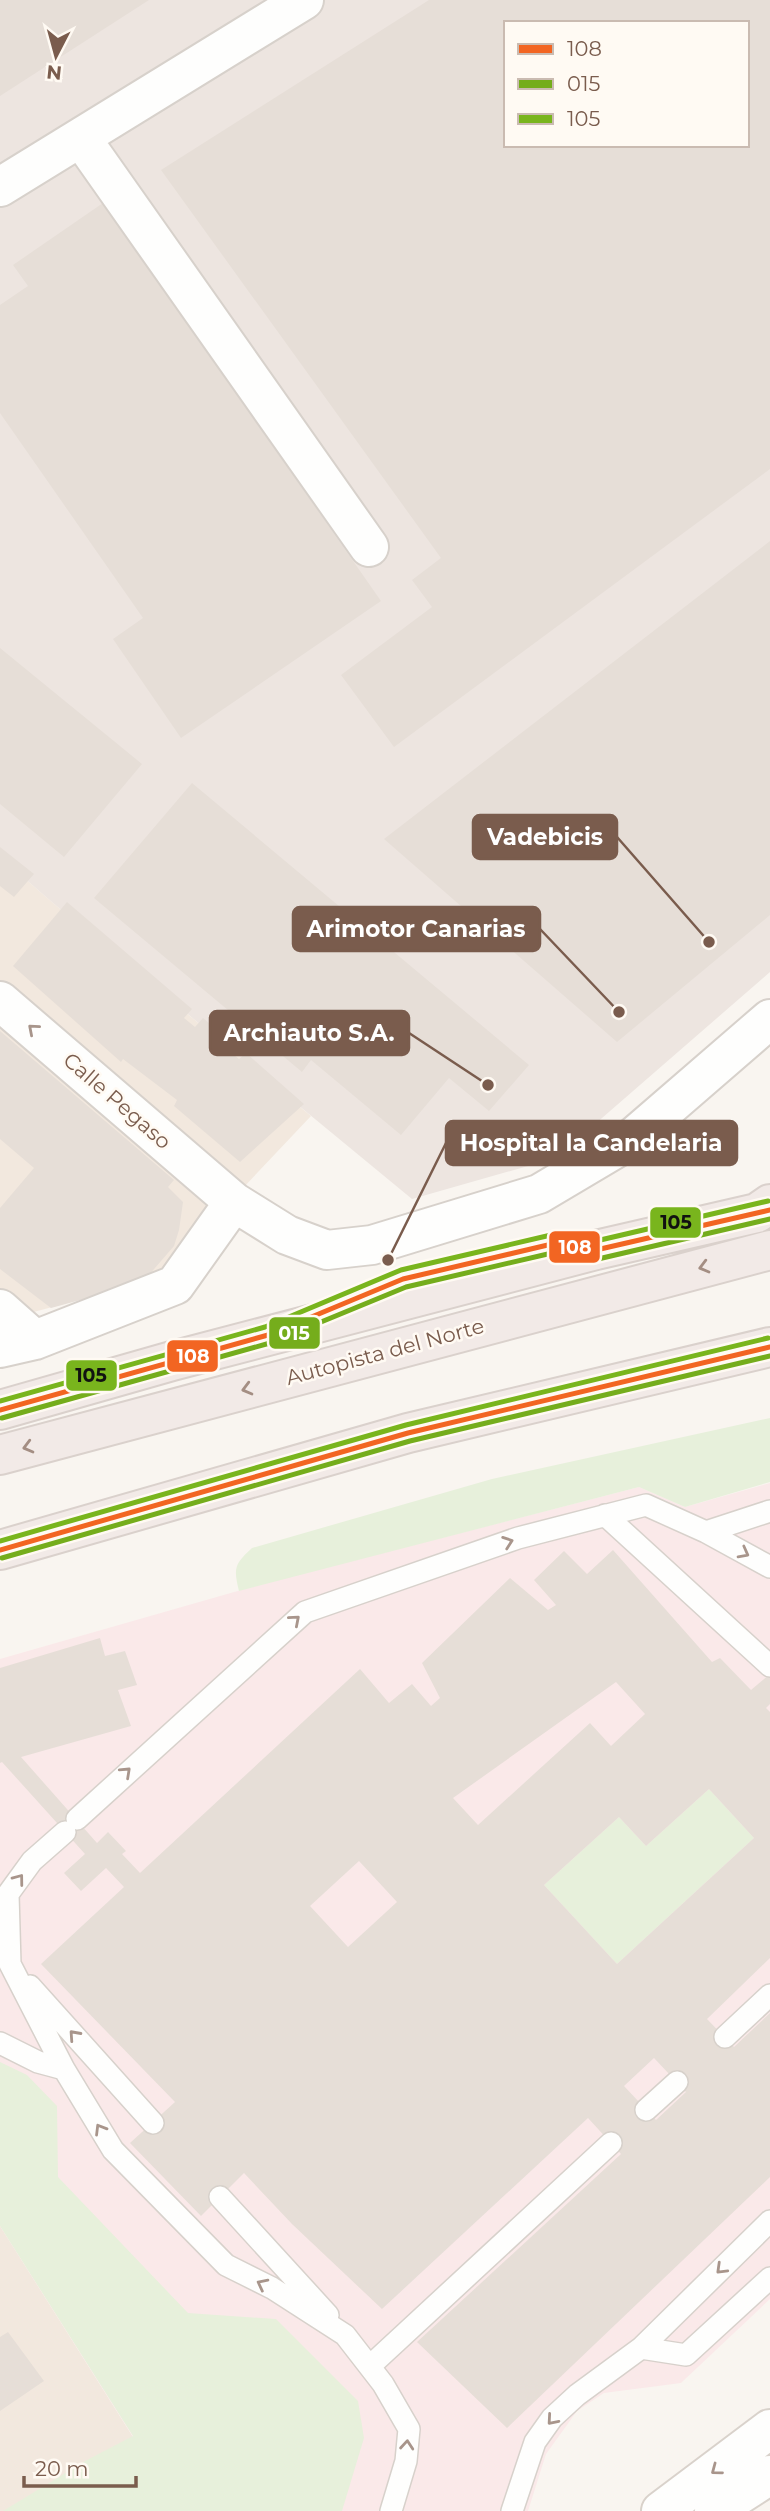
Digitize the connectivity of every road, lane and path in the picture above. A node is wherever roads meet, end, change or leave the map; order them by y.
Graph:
1 (304, 0) edge
2 (81, 138) junction
3 (0, 187) edge
4 (369, 547) dead end
5 (0, 1001) edge
6 (770, 1019) edge
7 (234, 1202) junction
8 (766, 1209) edge
9 (770, 1250) edge
10 (0, 1309) edge
11 (18, 1344) edge
12 (770, 1347) edge
13 (0, 1410) edge
14 (0, 1455) edge
15 (770, 1511) edge
16 (605, 1515) junction
17 (706, 1532) junction
18 (0, 1549) edge
19 (770, 1567) edge
20 (770, 1666) edge
21 (10, 1964) junction
22 (770, 1995) edge
23 (725, 2037) dead end
24 (0, 2043) edge
25 (64, 2069) junction
26 (677, 2082) dead end
27 (646, 2110) dead end
28 (153, 2123) dead end
29 (611, 2143) dead end
30 (220, 2197) dead end
31 (770, 2221) edge
32 (770, 2278) edge
33 (345, 2335) junction
34 (641, 2348) junction
35 (370, 2366) junction
36 (770, 2429) edge
37 (770, 2475) edge
38 (391, 2511) edge
39 (512, 2511) edge
40 (661, 2511) edge
41 (714, 2511) edge

1 - 2 street
2 - 3 street
2 - 4 street
7 -> 5 street, Calle Pegaso
6 - 7 street, Calle Pegaso
7 - 11 street
8 - 13 highway
9 -> 14 highway, Autopista del Norte
10 - 11 street
12 - 18 highway
15 - 17 lane
16 - 17 lane
16 - 20 lane
21 -> 16 lane
17 -> 19 lane
21 - 25 lane
28 -> 21 lane
22 - 23 lane
24 - 25 lane
33 -> 25 lane
26 - 27 lane
29 - 35 lane
30 - 33 lane
31 -> 34 lane
32 - 34 lane
33 - 35 lane
34 -> 39 lane
38 -> 35 lane
36 -> 40 street
37 - 41 street

